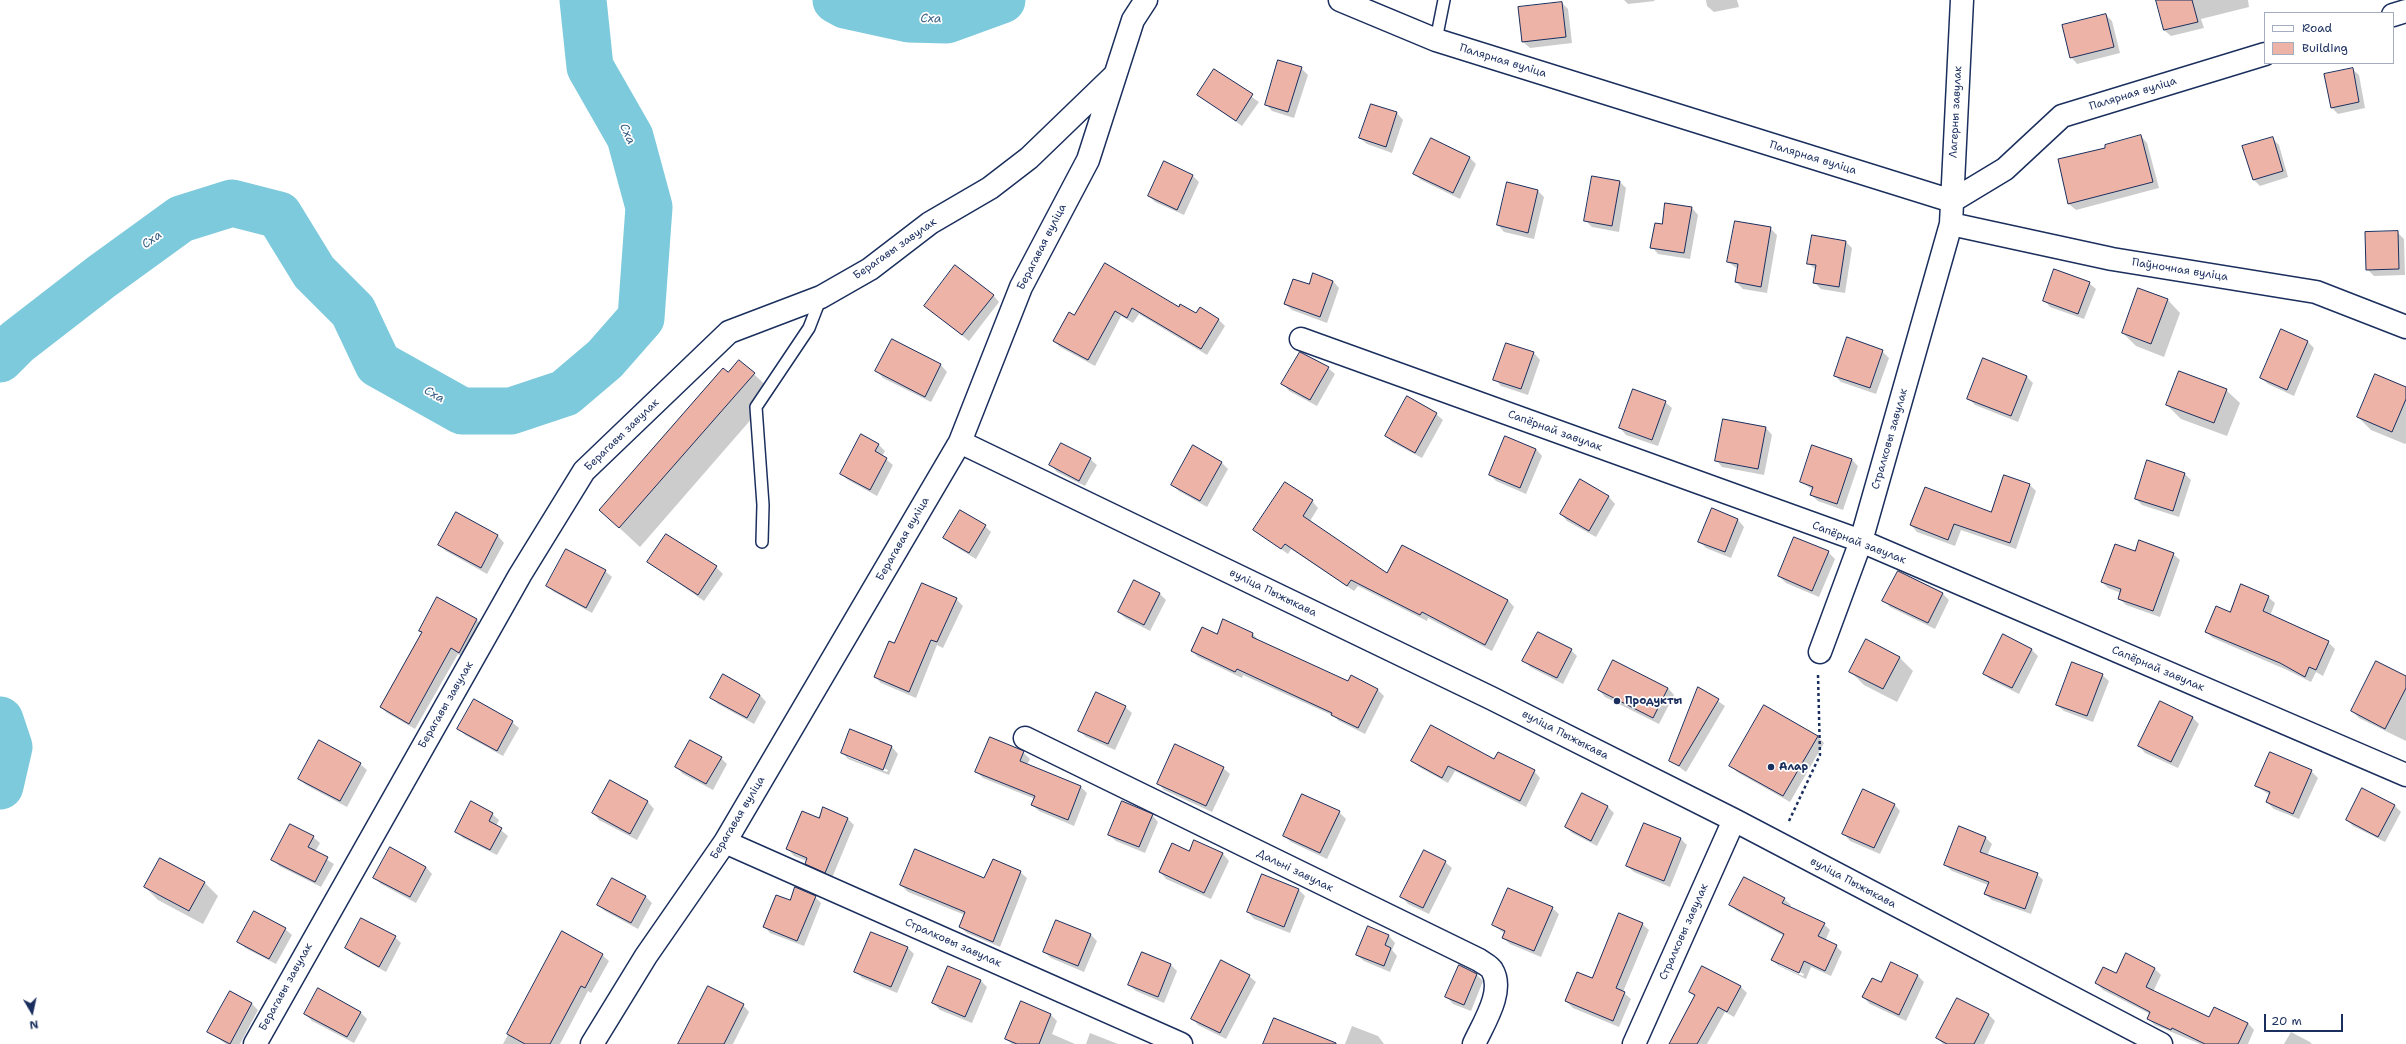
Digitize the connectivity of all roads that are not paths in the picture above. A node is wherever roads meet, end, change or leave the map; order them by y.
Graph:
1 (1146, 0) edge
2 (1340, 0) edge
3 (1444, 0) edge
4 (1962, 0) edge
5 (2406, 11) edge
6 (2394, 15) edge
7 (1436, 40) junction
8 (2264, 54) edge
9 (1115, 75) junction
10 (1952, 201) junction
11 (1951, 224) junction
12 (821, 297) junction
13 (2406, 327) edge
14 (1301, 339) dead end
15 (960, 442) junction
16 (762, 542) dead end
17 (1861, 542) junction
18 (1820, 652) road end
19 (1025, 738) dead end
20 (2406, 775) edge
21 (1734, 820) junction
22 (725, 842) junction
23 (255, 1044) edge
24 (592, 1044) edge
25 (1181, 1044) edge
26 (1474, 1044) edge
27 (1634, 1044) edge
28 (2161, 1044) edge

1 - 9 street, Берагавая вуліца
2 - 7 street, Палярная вуліца
3 - 7 lane
4 - 10 street, Лагерны завулак
5 - 6 street
7 - 10 street, Палярная вуліца
8 - 10 street, Палярная вуліца
9 - 12 street, Берагавы завулак
9 - 15 street, Берагавая вуліца
10 - 11 street, Лагерны завулак
11 - 13 street, Паўночная вуліца
11 - 17 street, Стралковы завулак
12 - 16 lane
12 - 23 street, Берагавы завулак
14 - 17 street, Сапёрнай завулак
15 - 21 street, вуліца Пыжыкава
15 - 22 street, Берагавая вуліца
17 - 18 street, Стралковы завулак
17 - 20 street, Сапёрнай завулак
19 - 26 street, Дальні завулак
21 - 27 street, Стралковы завулак
21 - 28 street, вуліца Пыжыкава
22 - 24 street, Берагавая вуліца
22 - 25 street, Стралковы завулак

